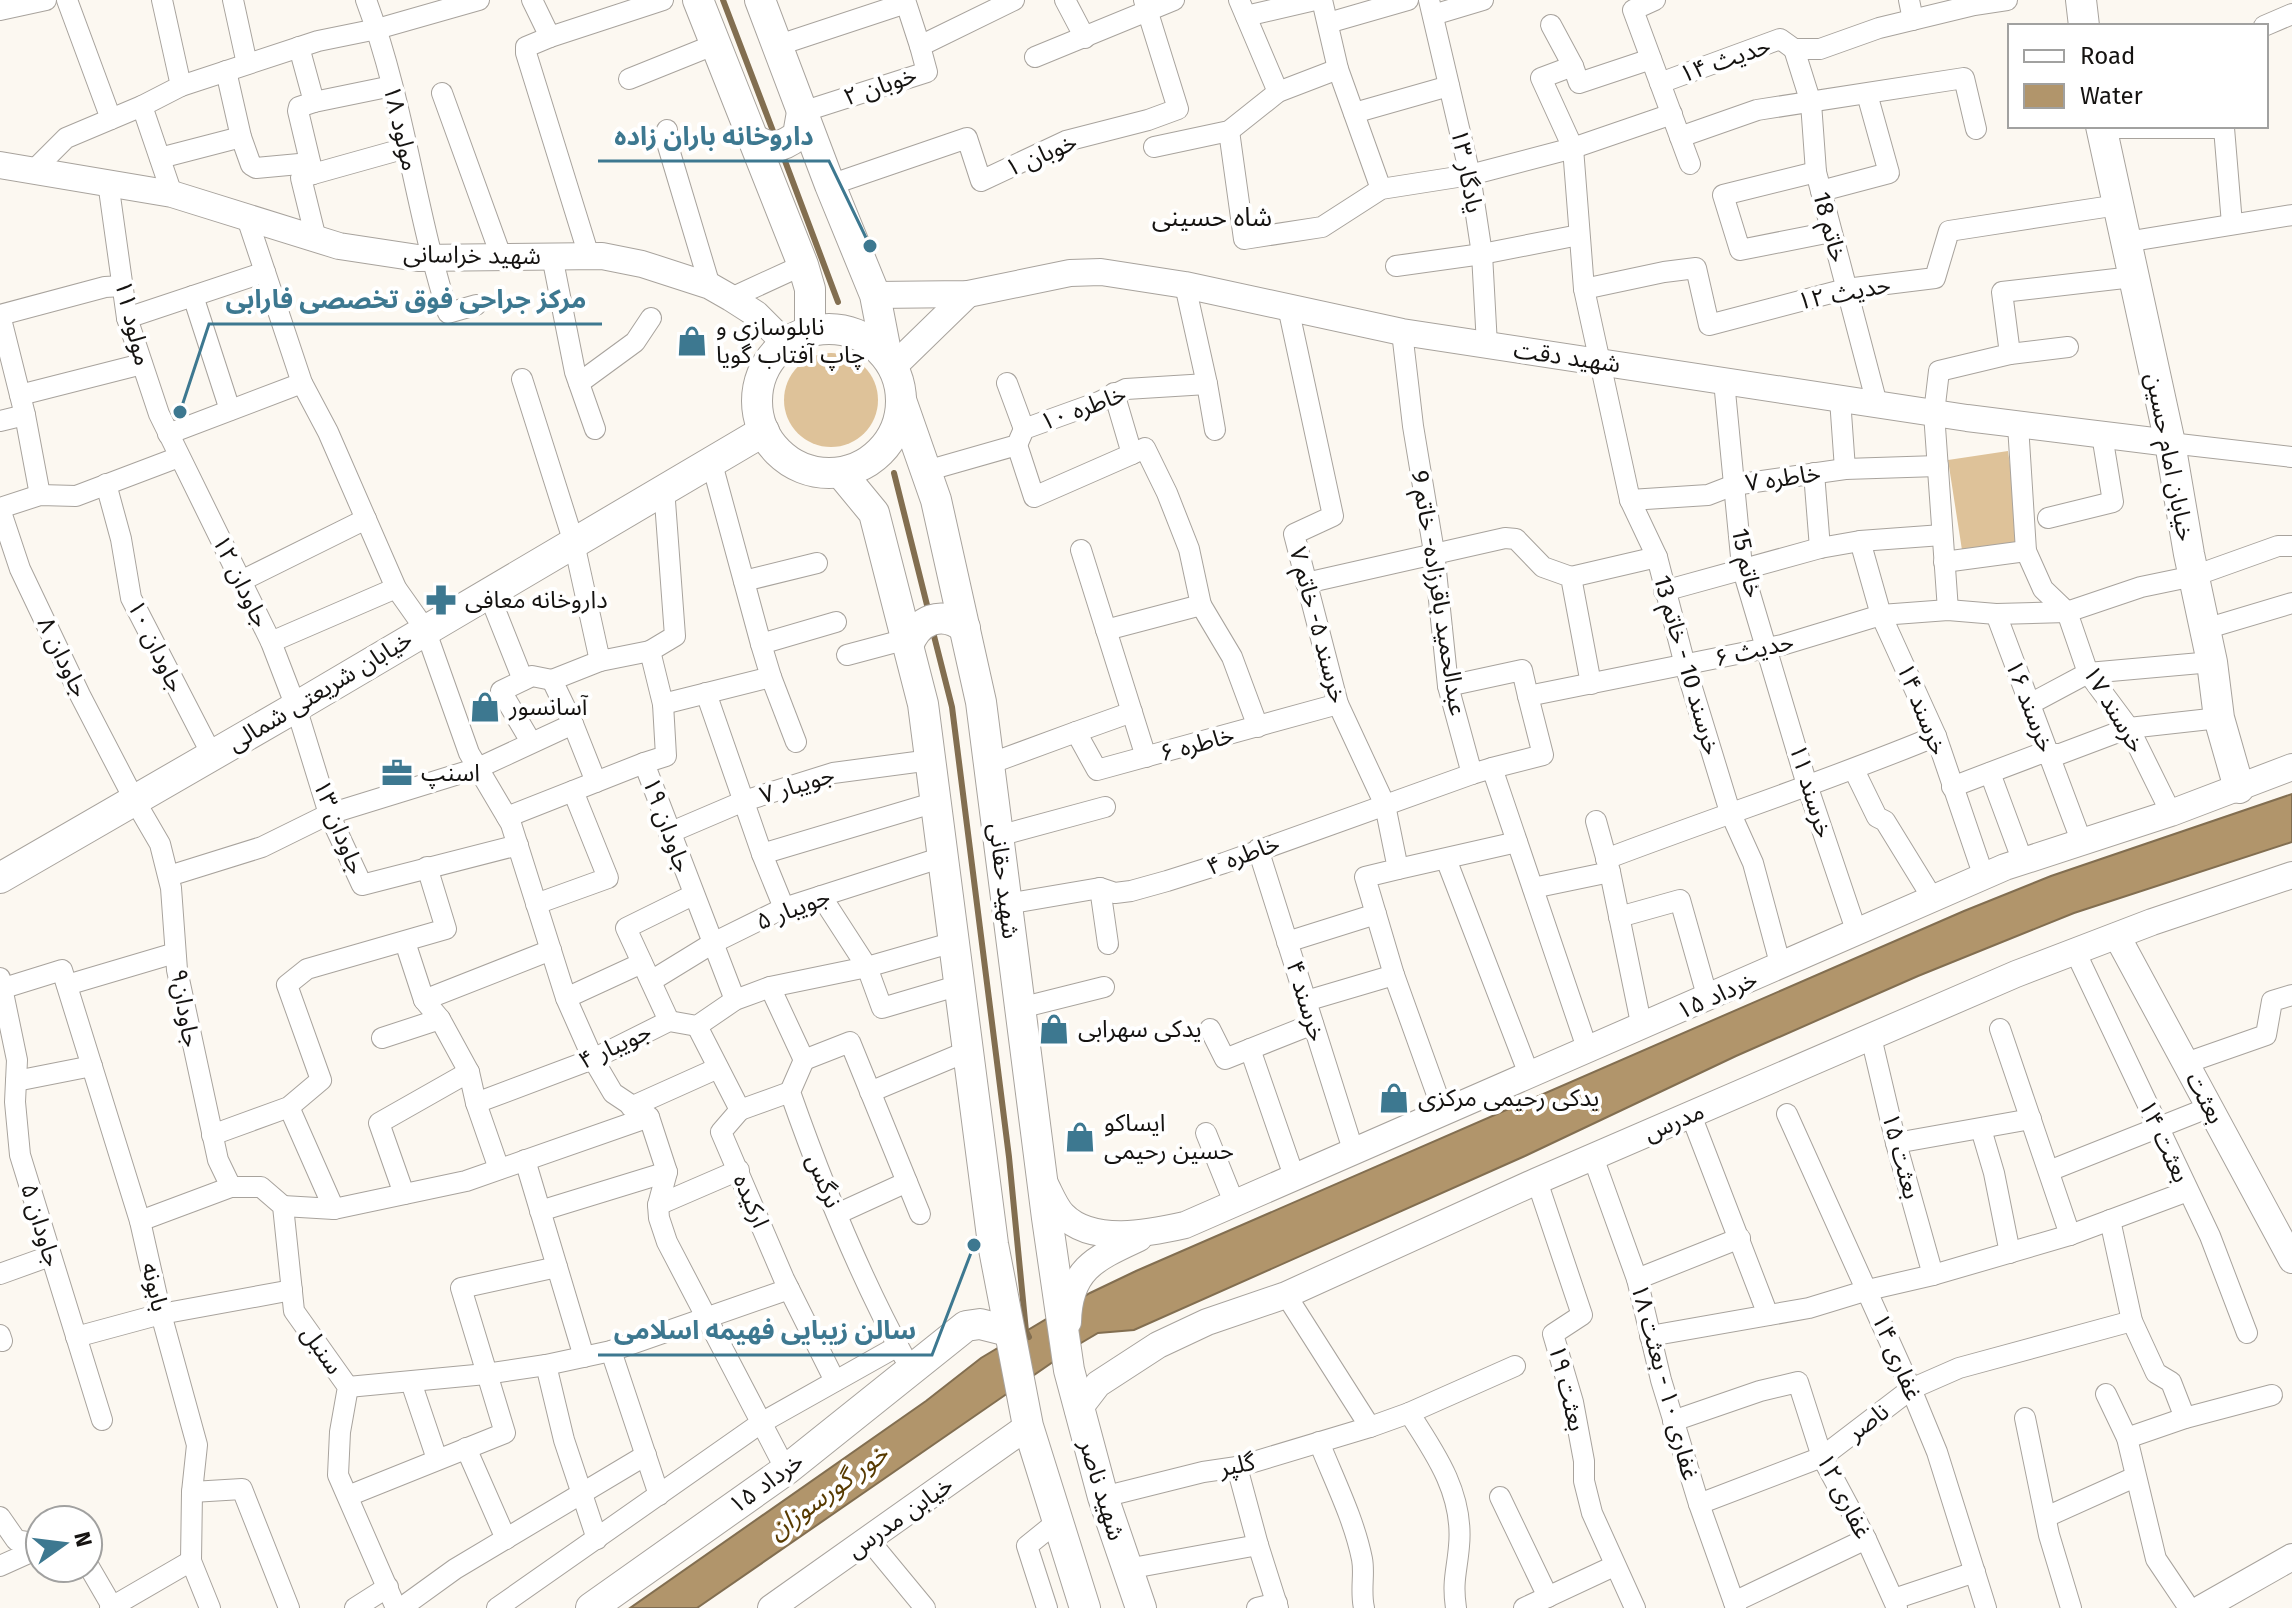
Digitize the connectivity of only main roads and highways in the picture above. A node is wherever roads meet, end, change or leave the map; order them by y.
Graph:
1 (698, 0) edge
2 (760, 0) edge
3 (802, 112) junction
4 (2101, 128) edge
5 (751, 137) junction
6 (798, 338) junction
7 (890, 362) junction
8 (901, 400) junction
9 (764, 431) junction
10 (841, 473) junction
11 (965, 628) junction
12 (908, 643) junction
13 (2239, 788) road end
14 (0, 878) edge
15 (993, 1244) junction
16 (1008, 1331) junction
17 (936, 1350) junction
18 (1068, 1365) joint
19 (591, 1608) edge
20 (1085, 1608) edge
21 (1141, 1608) edge

1 - 5 main road
2 - 3 main road
3 - 5 main road
3 - 7 main road
4 - 13 main road, خیابان امام حسین
5 - 6 main road
6 - 7 main road
6 - 9 main road
7 - 8 main road
8 - 10 main road
8 - 11 main road, شهید حقانی
9 - 10 main road
9 - 14 main road, خیابان شریعتی شمالی
10 - 12 main road
11 - 12 main road
11 - 18 main road, شهید حقانی
12 - 15 main road
15 - 16 main road
15 - 17 main road
16 - 17 main road
16 - 20 main road
17 - 19 main road, ۱۵ خرداد
18 - 21 main road, شهید ناصر

